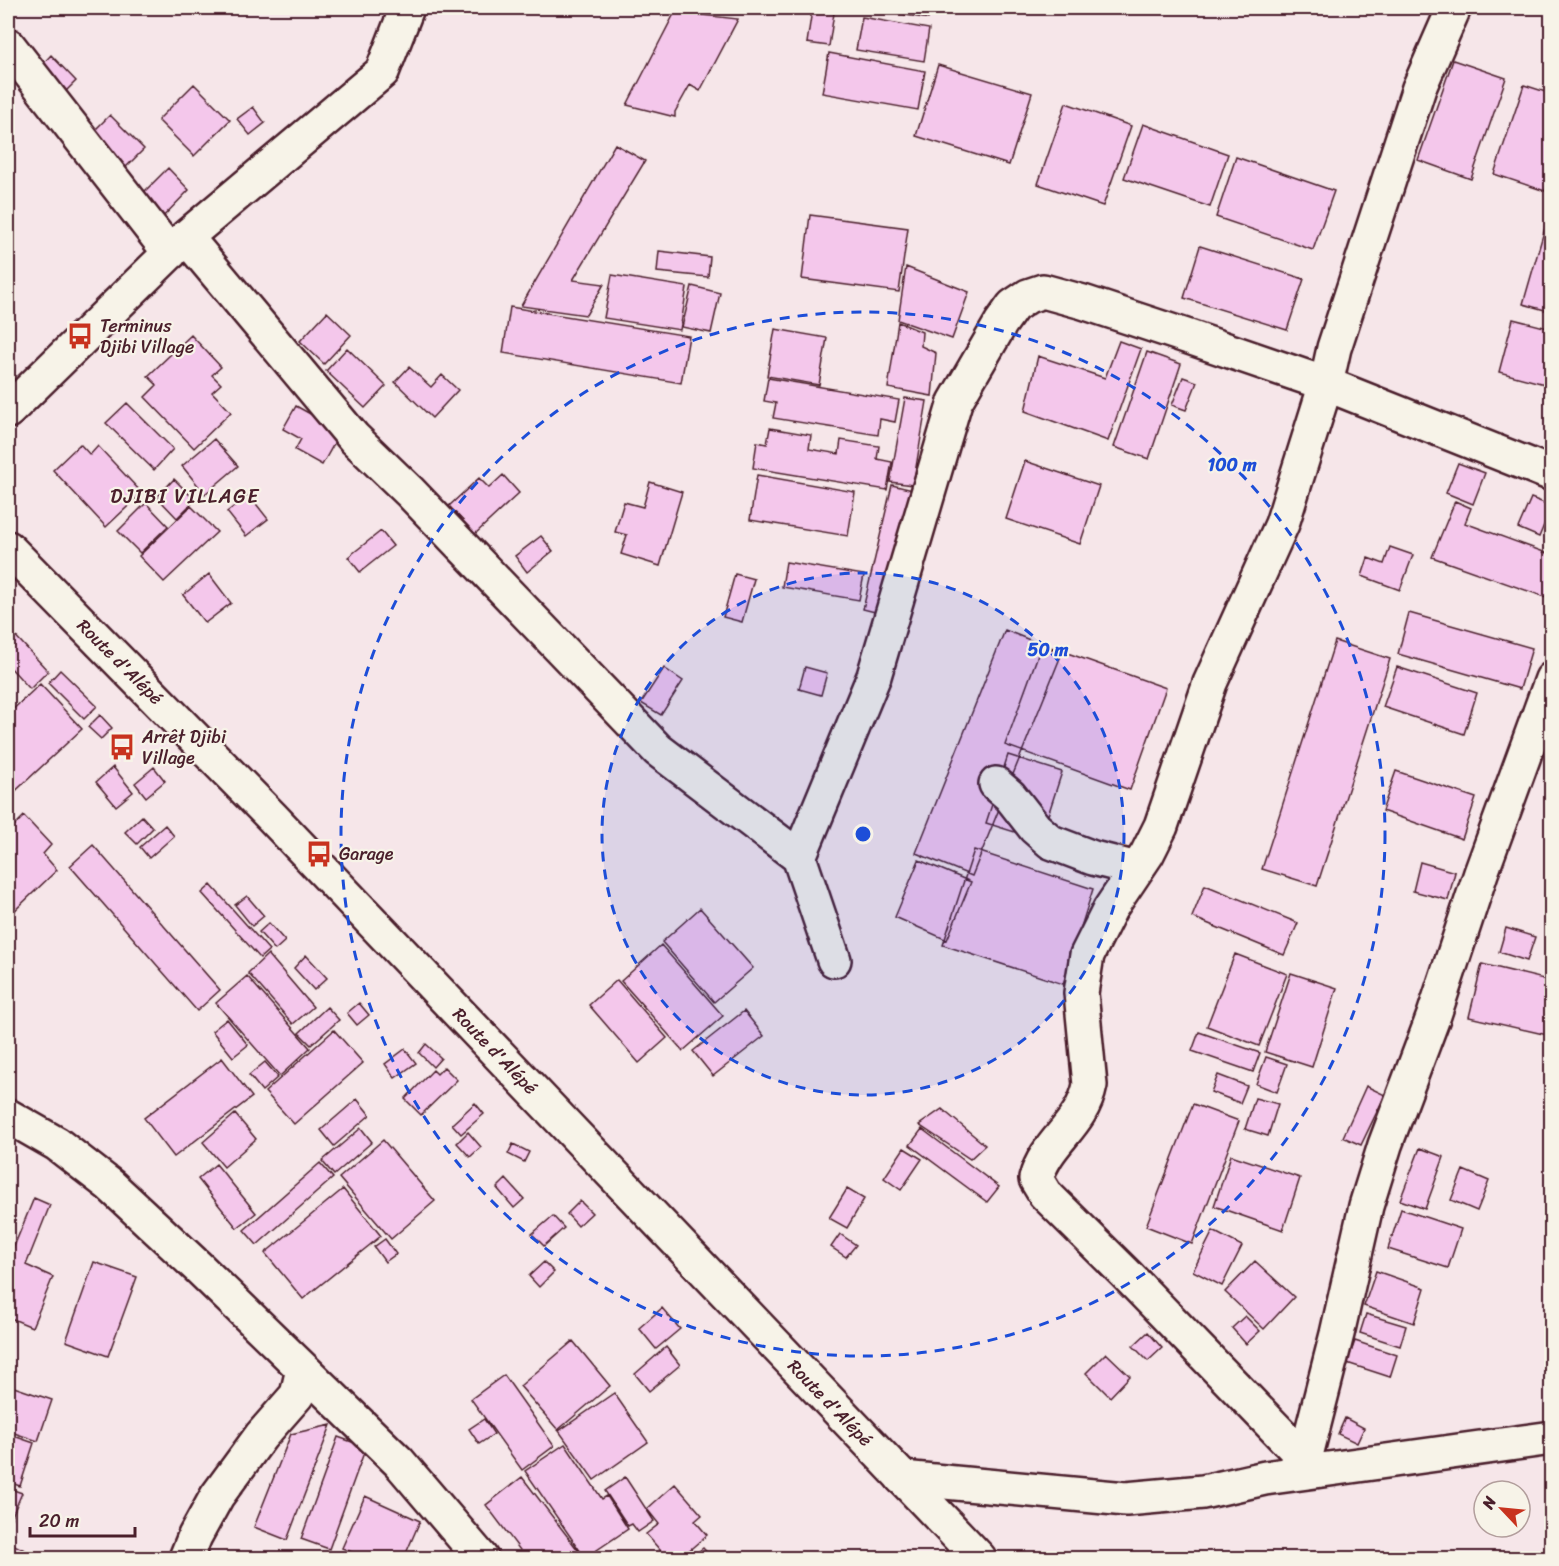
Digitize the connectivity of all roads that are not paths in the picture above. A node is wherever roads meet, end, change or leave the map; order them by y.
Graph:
1 (407, 8) edge
2 (1454, 8) edge
3 (8, 45) edge
4 (178, 245) junction
5 (1326, 384) junction
6 (8, 411) edge
7 (1551, 474) edge
8 (8, 548) edge
9 (1551, 679) edge
10 (996, 784) dead end
11 (800, 857) junction
12 (1137, 869) junction
13 (834, 960) dead end
14 (8, 1116) edge
15 (303, 1369) junction
16 (1551, 1438) edge
17 (1305, 1466) junction
18 (902, 1478) junction
19 (186, 1558) edge
20 (481, 1558) edge
21 (979, 1558) edge

1 - 4 street
2 - 5 street
3 - 4 street
4 - 6 street
4 - 11 street
5 - 7 street
5 - 11 street
5 - 12 street
8 - 18 street, Route d'Alépé
9 - 17 street
10 - 12 street
11 - 13 street
12 - 17 street
14 - 15 street
15 - 19 street
15 - 20 street
16 - 17 street
17 - 18 street
18 - 21 street, Route d'Alépé

